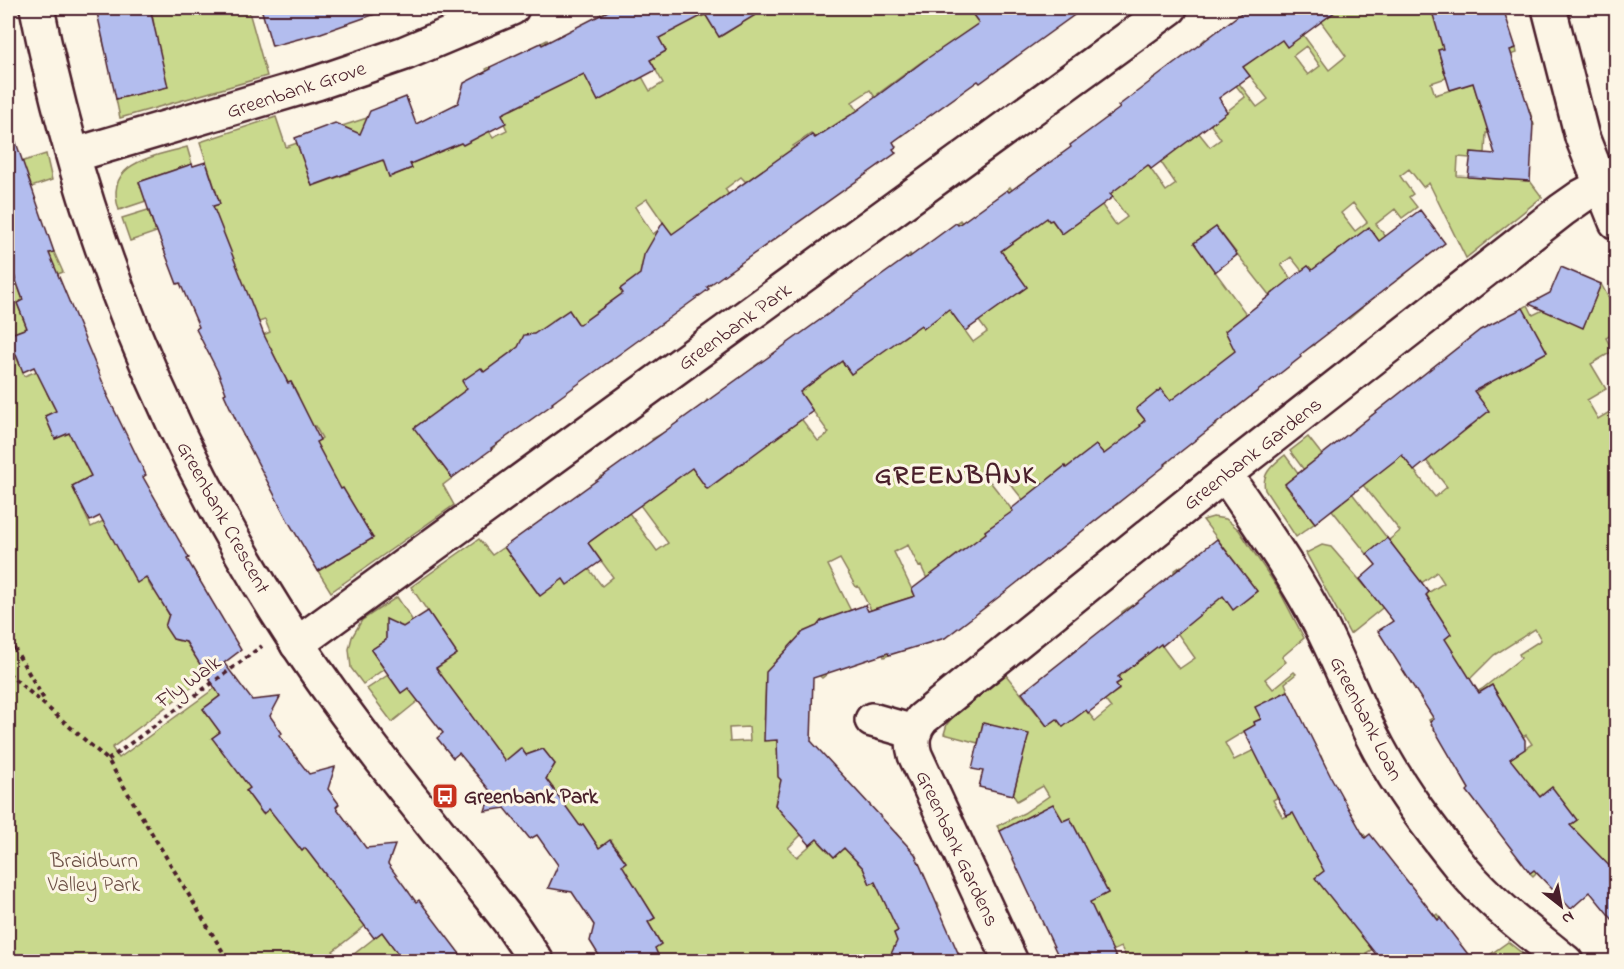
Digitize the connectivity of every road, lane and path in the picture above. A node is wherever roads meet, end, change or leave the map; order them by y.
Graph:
1 (37, 8) edge
2 (512, 8) edge
3 (1170, 8) edge
4 (1549, 8) edge
5 (74, 155) junction
6 (1601, 186) junction
7 (1617, 222) edge
8 (1225, 474) junction
9 (292, 636) junction
10 (8, 641) edge
11 (8, 673) edge
12 (47, 705) junction
13 (872, 720) dead end
14 (914, 732) junction
15 (108, 760) junction
16 (230, 962) edge
17 (537, 962) edge
18 (1011, 962) edge
19 (1566, 962) edge

1 - 5 street, Greenbank Crescent
2 - 5 street, Greenbank Grove
3 - 9 street, Greenbank Park
4 - 6 street
5 - 9 street, Greenbank Crescent
6 - 7 street
6 - 8 street, Greenbank Gardens
8 - 14 street, Greenbank Gardens
8 - 19 street, Greenbank Loan
9 - 15 path, Fly Walk
9 - 17 street, Greenbank Crescent
10 - 12 path
11 - 12 path
12 - 15 path
13 - 14 street
14 - 18 street, Greenbank Gardens
15 - 16 path

